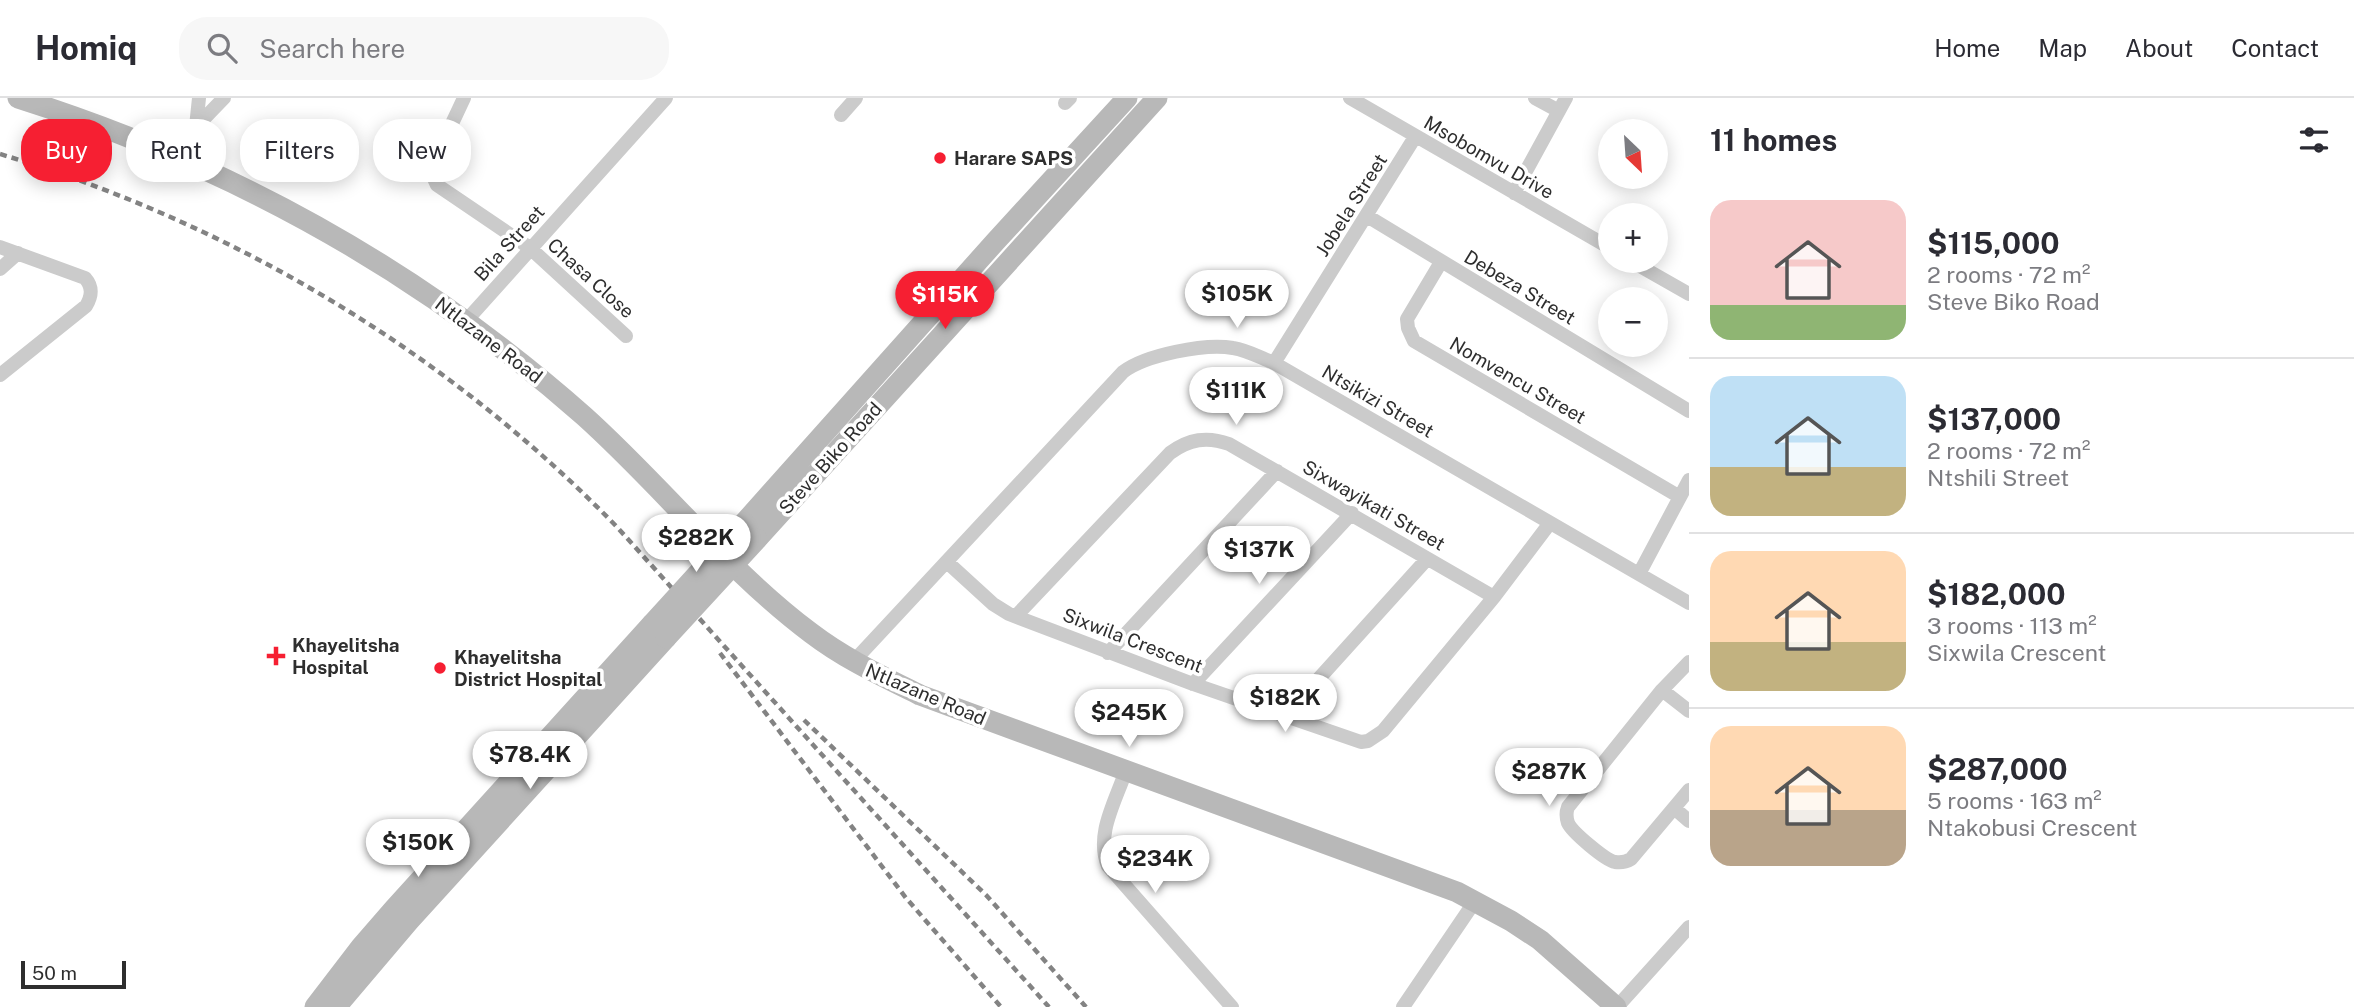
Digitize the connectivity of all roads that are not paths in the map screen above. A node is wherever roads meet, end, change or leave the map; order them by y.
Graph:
1 (18, 98) edge
2 (199, 98) edge
3 (224, 98) edge
4 (464, 98) edge
5 (666, 98) edge
6 (856, 98) edge
7 (1127, 98) edge
8 (1157, 98) edge
9 (1350, 98) edge
10 (1535, 98) edge
11 (57, 104) edge
12 (1563, 104) edge
13 (841, 115) dead end
14 (198, 119) edge
15 (204, 119) edge
16 (126, 134) edge
17 (1415, 137) junction
18 (226, 179) edge
19 (1514, 193) junction
20 (1367, 216) junction
21 (1598, 241) edge
22 (0, 247) edge
23 (530, 248) junction
24 (18, 253) junction
25 (1441, 262) junction
26 (0, 268) edge
27 (1653, 273) edge
28 (1689, 293) edge
29 (466, 321) junction
30 (626, 336) dead end
31 (1274, 363) junction
32 (0, 375) edge
33 (1689, 411) edge
34 (1277, 471) junction
35 (1689, 480) edge
36 (1680, 497) junction
37 (1352, 513) junction
38 (1550, 523) junction
39 (750, 531) junction
40 (1427, 559) junction
41 (947, 562) junction
42 (1639, 574) junction
43 (1494, 597) junction
44 (1689, 603) edge
45 (1016, 616) junction
46 (659, 631) junction
47 (1108, 653) junction
48 (853, 662) junction
49 (1689, 662) edge
50 (1193, 684) junction
51 (1662, 690) junction
52 (1689, 710) edge
53 (1286, 716) junction
54 (1126, 770) junction
55 (1689, 790) edge
56 (1674, 808) junction
57 (1689, 821) edge
58 (1475, 901) junction
59 (1687, 935) edge
60 (316, 1007) edge
61 (336, 1007) edge
62 (1232, 1007) edge
63 (1403, 1007) edge
64 (1617, 1007) edge

1 - 11 street, Ntlazane Road
2 - 14 street
3 - 15 street
4 - 23 street, Chasa Close
5 - 23 street, Bila Street
6 - 13 street
7 - 39 street, Steve Biko Road
8 - 39 street, Steve Biko Road
9 - 17 street, Msobomvu Drive
10 - 12 street
11 - 16 street, Ntlazane Road
12 - 19 street
17 - 19 street, Msobomvu Drive
17 - 20 street, Jobela Street
18 - 29 street, Ntlazane Road
19 - 21 street, Msobomvu Drive
20 - 25 street, Debeza Street
20 - 31 street, Jobela Street
22 - 24 street
23 - 29 street, Bila Street
23 - 30 street, Chasa Close
24 - 26 street
24 - 32 street
25 - 33 street, Debeza Street
25 - 36 street, Nomvencu Street
27 - 28 street
29 - 48 street, Ntlazane Road
31 - 38 street, Ntsikizi Street
31 - 41 street, Ntsikizi Street
34 - 37 street, Sixwayikati Street
34 - 45 street, Sixwayikati Street
34 - 47 street
35 - 36 street
36 - 42 street
37 - 40 street, Sixwayikati Street
37 - 50 street
38 - 42 street, Ntsikizi Street
38 - 43 street, Sixwila Crescent
39 - 46 street, Steve Biko Road, bridge
40 - 43 street, Sixwayikati Street
40 - 53 street
41 - 45 street, Sixwila Crescent
41 - 48 street, Ntsikizi Street
42 - 44 street, Ntsikizi Street
43 - 53 street, Sixwila Crescent
45 - 47 street, Sixwila Crescent
46 - 60 street, Steve Biko Road
46 - 61 street, Steve Biko Road
47 - 50 street, Sixwila Crescent
48 - 54 street, Ntlazane Road
49 - 51 street
50 - 53 street, Sixwila Crescent
51 - 52 street
51 - 56 street
54 - 58 street, Ntlazane Road
54 - 62 street
55 - 56 street
56 - 57 street
58 - 63 street
58 - 64 street, Ntlazane Road
59 - 64 street

